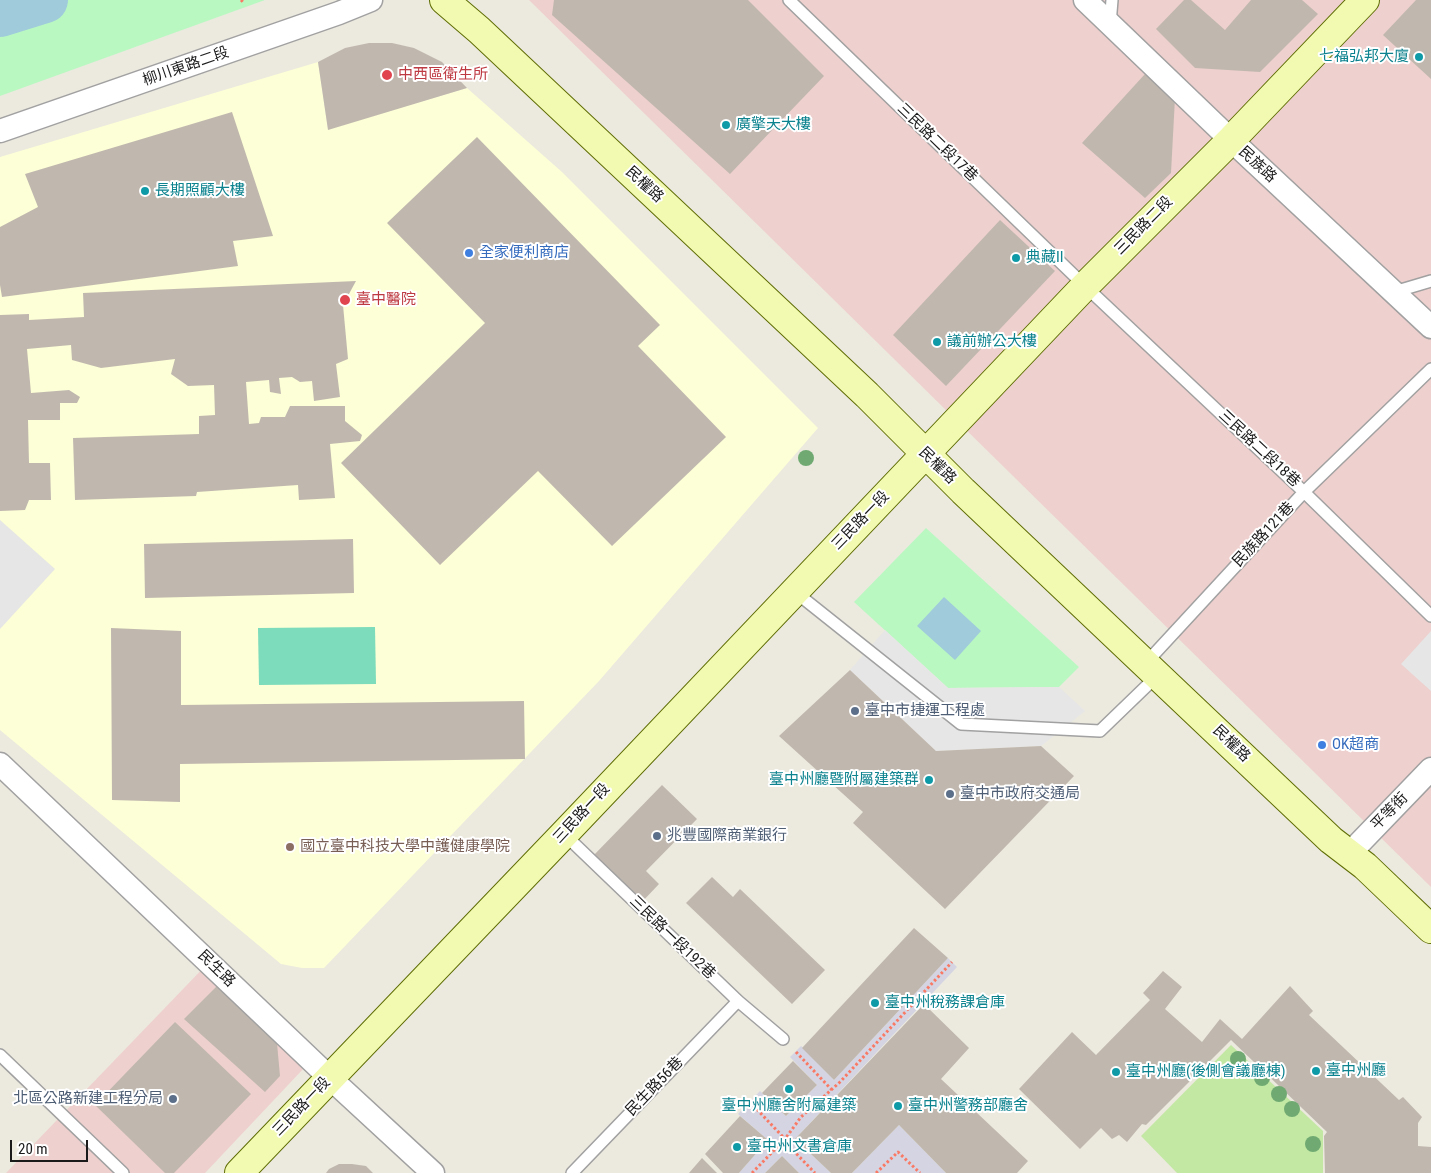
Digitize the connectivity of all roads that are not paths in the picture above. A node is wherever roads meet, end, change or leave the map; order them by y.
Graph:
1 (371, 0) edge
2 (444, 0) edge
3 (789, 0) edge
4 (1085, 0) edge
5 (1112, 0) edge
6 (1365, 0) edge
7 (1110, 24) junction
8 (0, 131) edge
9 (1231, 140) junction
10 (1431, 282) edge
11 (1085, 286) junction
12 (1394, 292) junction
13 (1431, 327) edge
14 (1431, 369) edge
15 (924, 454) junction
16 (1304, 492) junction
17 (794, 591) junction
18 (1431, 616) edge
19 (1152, 669) junction
20 (0, 764) edge
21 (1431, 769) edge
22 (564, 834) junction
23 (1349, 854) junction
24 (1431, 929) edge
25 (738, 1001) junction
26 (783, 1039) dead end
27 (0, 1055) edge
28 (330, 1078) junction
29 (123, 1173) edge
30 (239, 1173) edge
31 (433, 1173) edge
32 (572, 1173) edge

1 - 8 street, 柳川東路二段
2 - 15 main road, 民權路
3 - 11 lane, 三民路二段17巷
4 - 7 street, 民族路
5 - 7 lane
6 - 9 main road, 三民路二段
7 - 9 street, 民族路
9 - 11 main road, 三民路二段
9 - 12 street, 民族路
10 - 12 lane
11 - 15 main road, 三民路二段
11 - 16 lane, 三民路二段18巷
12 - 13 street, 民族路
14 - 16 lane, 民族路121巷
15 - 17 main road, 三民路一段
15 - 19 main road, 民權路
16 - 18 lane, 三民路二段18巷
16 - 19 lane, 民族路121巷
17 - 19 lane, 民族路121巷
17 - 22 main road, 三民路一段
19 - 23 main road, 民權路
20 - 28 street, 民生路
21 - 23 street, 平等街
22 - 25 lane, 三民路一段192巷
22 - 28 main road, 三民路一段
23 - 24 main road, 民權路
25 - 26 lane, 三民路一段192巷
25 - 32 lane, 民生路56巷
27 - 29 lane
28 - 30 main road, 三民路一段
28 - 31 street, 民生路

